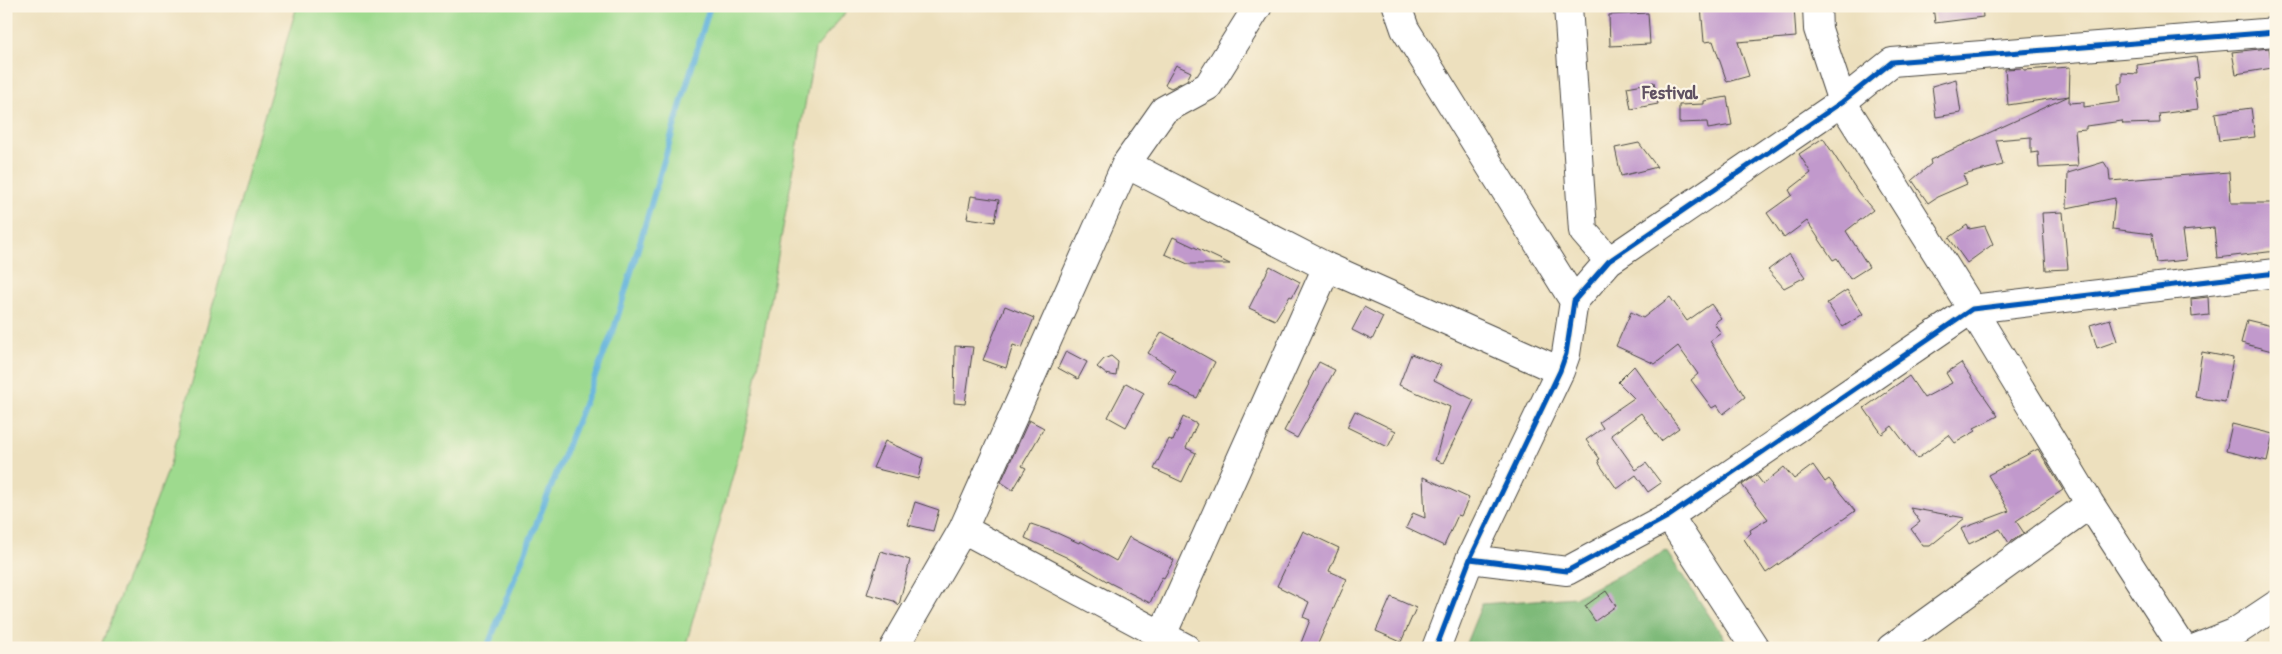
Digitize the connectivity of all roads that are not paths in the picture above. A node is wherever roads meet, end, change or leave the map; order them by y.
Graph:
1 (1397, 6) edge
2 (1568, 6) edge
3 (1817, 6) edge
4 (1253, 8) edge
5 (2276, 32) edge
6 (1842, 102) junction
7 (1126, 164) junction
8 (1609, 261) junction
9 (1327, 267) junction
10 (2276, 273) edge
11 (1574, 301) junction
12 (1972, 309) junction
13 (1560, 371) junction
14 (2090, 504) junction
15 (1668, 516) junction
16 (963, 529) junction
17 (1470, 559) junction
18 (2276, 605) edge
19 (1162, 635) junction
20 (894, 648) edge
21 (1186, 648) edge
22 (1436, 648) edge
23 (1755, 648) edge
24 (1891, 648) edge
25 (2183, 648) edge
26 (2196, 648) edge

1 - 11 street
2 - 8 street
3 - 6 street
4 - 7 street
5 - 6 street
6 - 8 street
6 - 12 street
7 - 9 street
7 - 16 street
8 - 11 street
9 - 13 street
9 - 19 street
10 - 12 street
11 - 13 street
12 - 14 street
12 - 15 street
13 - 17 street
14 - 24 street
14 - 25 street
15 - 17 street
15 - 23 street
16 - 19 street
16 - 20 street
17 - 22 street
18 - 26 street
19 - 21 street

